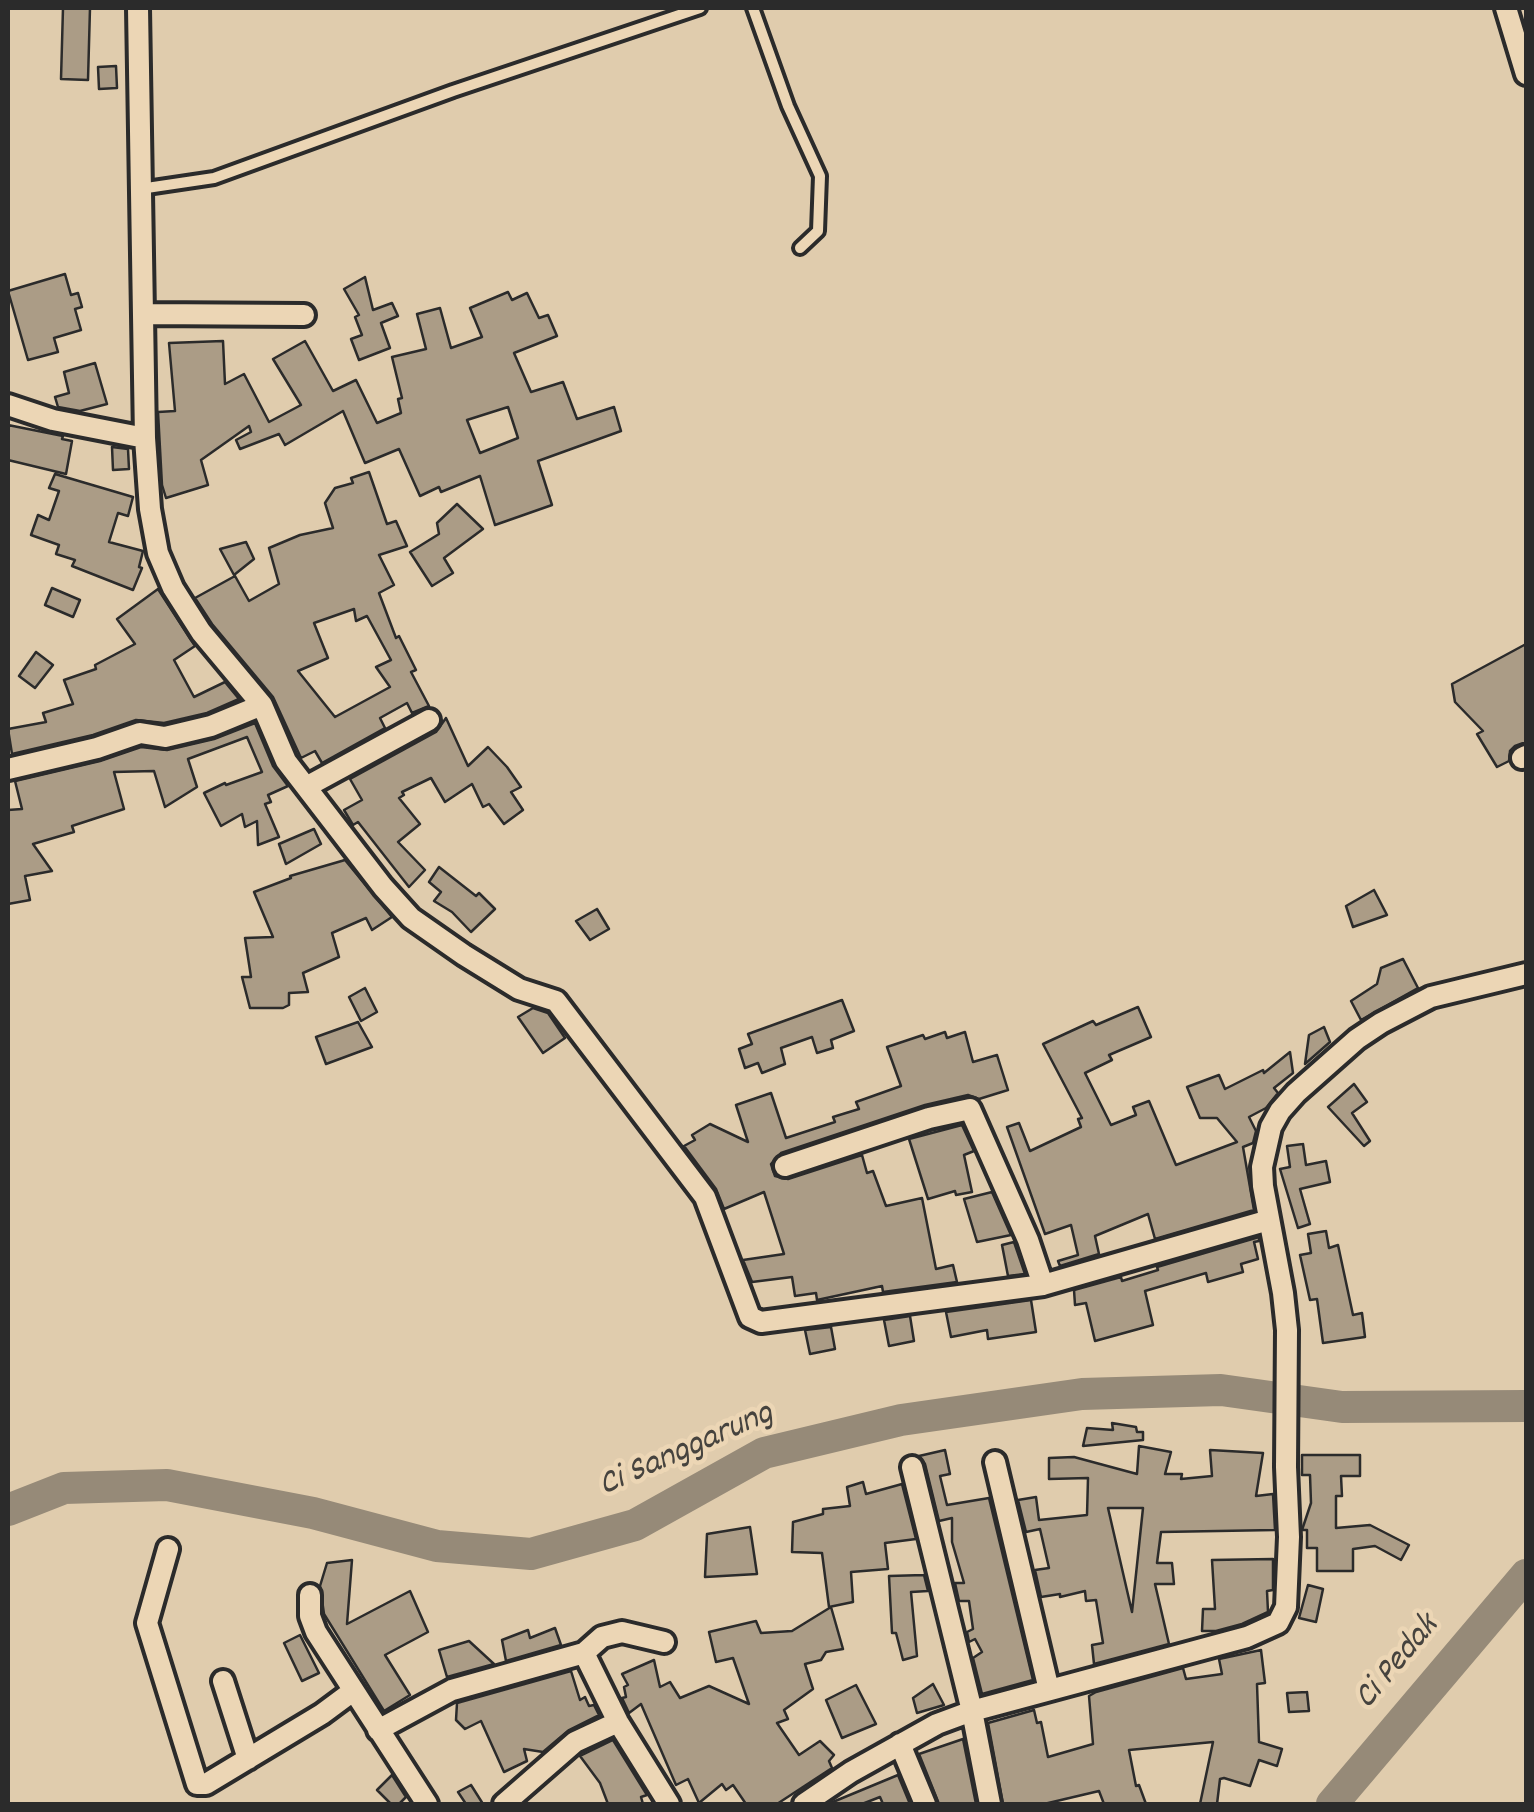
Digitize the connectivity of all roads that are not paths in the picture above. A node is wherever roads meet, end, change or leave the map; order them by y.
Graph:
1 (138, 8) edge
2 (700, 8) edge
3 (753, 8) edge
4 (1506, 8) edge
5 (1526, 74) edge
6 (139, 189) junction
7 (800, 248) dead end
8 (144, 314) junction
9 (304, 315) dead end
10 (8, 404) edge
11 (145, 438) junction
12 (262, 705) junction
13 (429, 720) dead end
14 (8, 769) edge
15 (306, 788) junction
16 (1526, 974) edge
17 (785, 1166) dead end
18 (1269, 1220) junction
19 (1043, 1285) junction
20 (995, 1462) dead end
21 (912, 1467) dead end
22 (168, 1550) dead end
23 (310, 1596) dead end
24 (664, 1642) dead end
25 (584, 1653) junction
26 (223, 1681) dead end
27 (1049, 1690) junction
28 (353, 1691) junction
29 (972, 1711) junction
30 (618, 1722) junction
31 (378, 1730) junction
32 (900, 1744) junction
33 (248, 1759) junction
34 (808, 1803) edge
35 (427, 1804) edge
36 (504, 1804) edge
37 (669, 1804) edge
38 (925, 1804) edge
39 (990, 1804) edge

1 - 6 street
2 - 6 lane
3 - 7 lane
4 - 5 street
6 - 8 street
8 - 9 street
8 - 11 street
10 - 11 street
11 - 12 street
12 - 14 street
12 - 15 street
13 - 15 street
15 - 19 street
16 - 18 street
17 - 19 street
18 - 19 street
18 - 27 street
20 - 27 street
21 - 29 street
22 - 33 street
23 - 28 street
24 - 25 street
25 - 30 street
25 - 31 street
26 - 33 street
27 - 29 street
28 - 31 street
28 - 33 street
29 - 32 street
29 - 39 street
30 - 36 street
30 - 37 street
31 - 35 street
32 - 34 street
32 - 38 street

